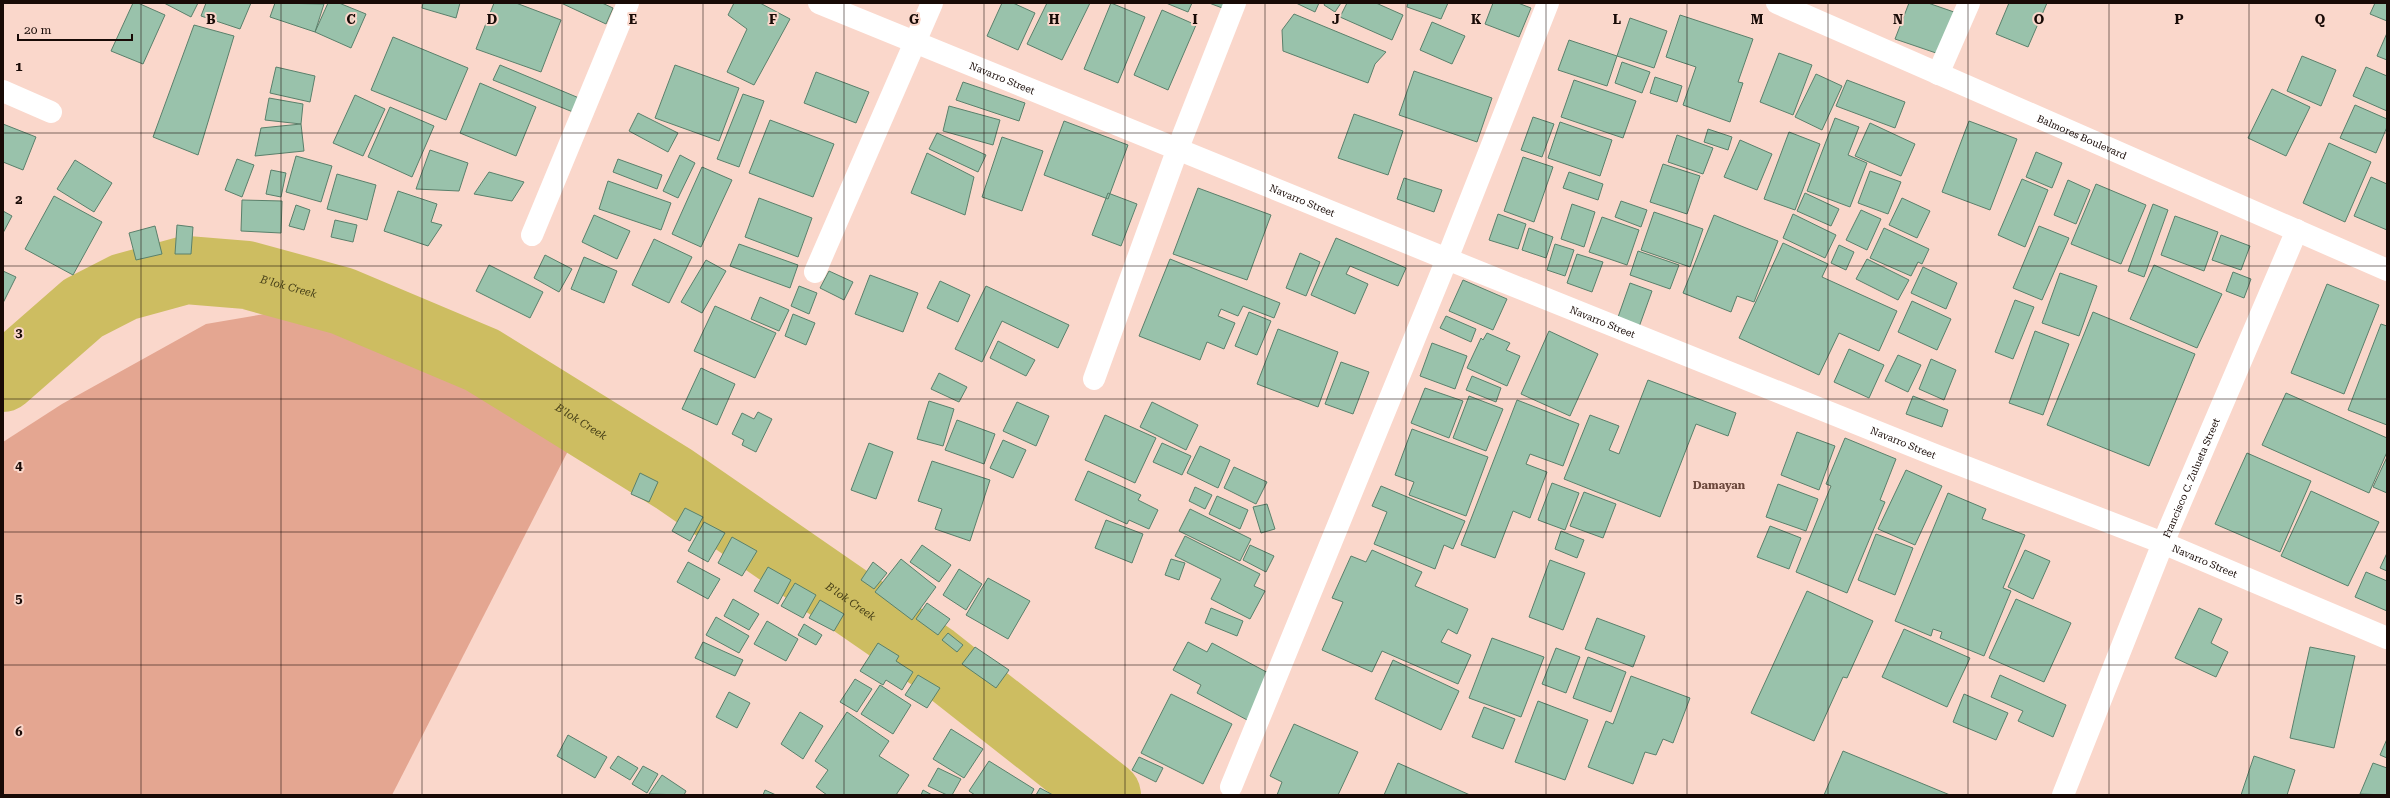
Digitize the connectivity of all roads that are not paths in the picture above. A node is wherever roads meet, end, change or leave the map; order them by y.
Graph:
1 (628, 3) edge
2 (819, 3) edge
3 (932, 3) edge
4 (1235, 3) edge
5 (1548, 3) edge
6 (1777, 3) edge
7 (1969, 3) edge
8 (915, 42) junction
9 (1938, 74) junction
10 (3, 91) edge
11 (51, 112) dead end
12 (1178, 148) junction
13 (2296, 230) junction
14 (532, 235) dead end
15 (1447, 259) junction
16 (2387, 270) edge
17 (815, 272) dead end
18 (1094, 379) dead end
19 (2162, 543) junction
20 (2387, 638) edge
21 (1231, 787) dead end
22 (2063, 795) edge

1 - 14 street
2 - 8 street, Navarro Street
3 - 8 street
4 - 12 street
5 - 15 street
6 - 9 street, Balmores Boulevard
7 - 9 street
8 - 12 street, Navarro Street
8 - 17 street
9 - 13 street, Balmores Boulevard
10 - 11 street
12 - 15 street, Navarro Street
12 - 18 street
13 - 16 street, Balmores Boulevard
13 - 19 street, Francisco C. Zulueta Street
15 - 19 street, Navarro Street
15 - 21 street
19 - 20 street, Navarro Street
19 - 22 street, Francisco C. Zulueta Street

